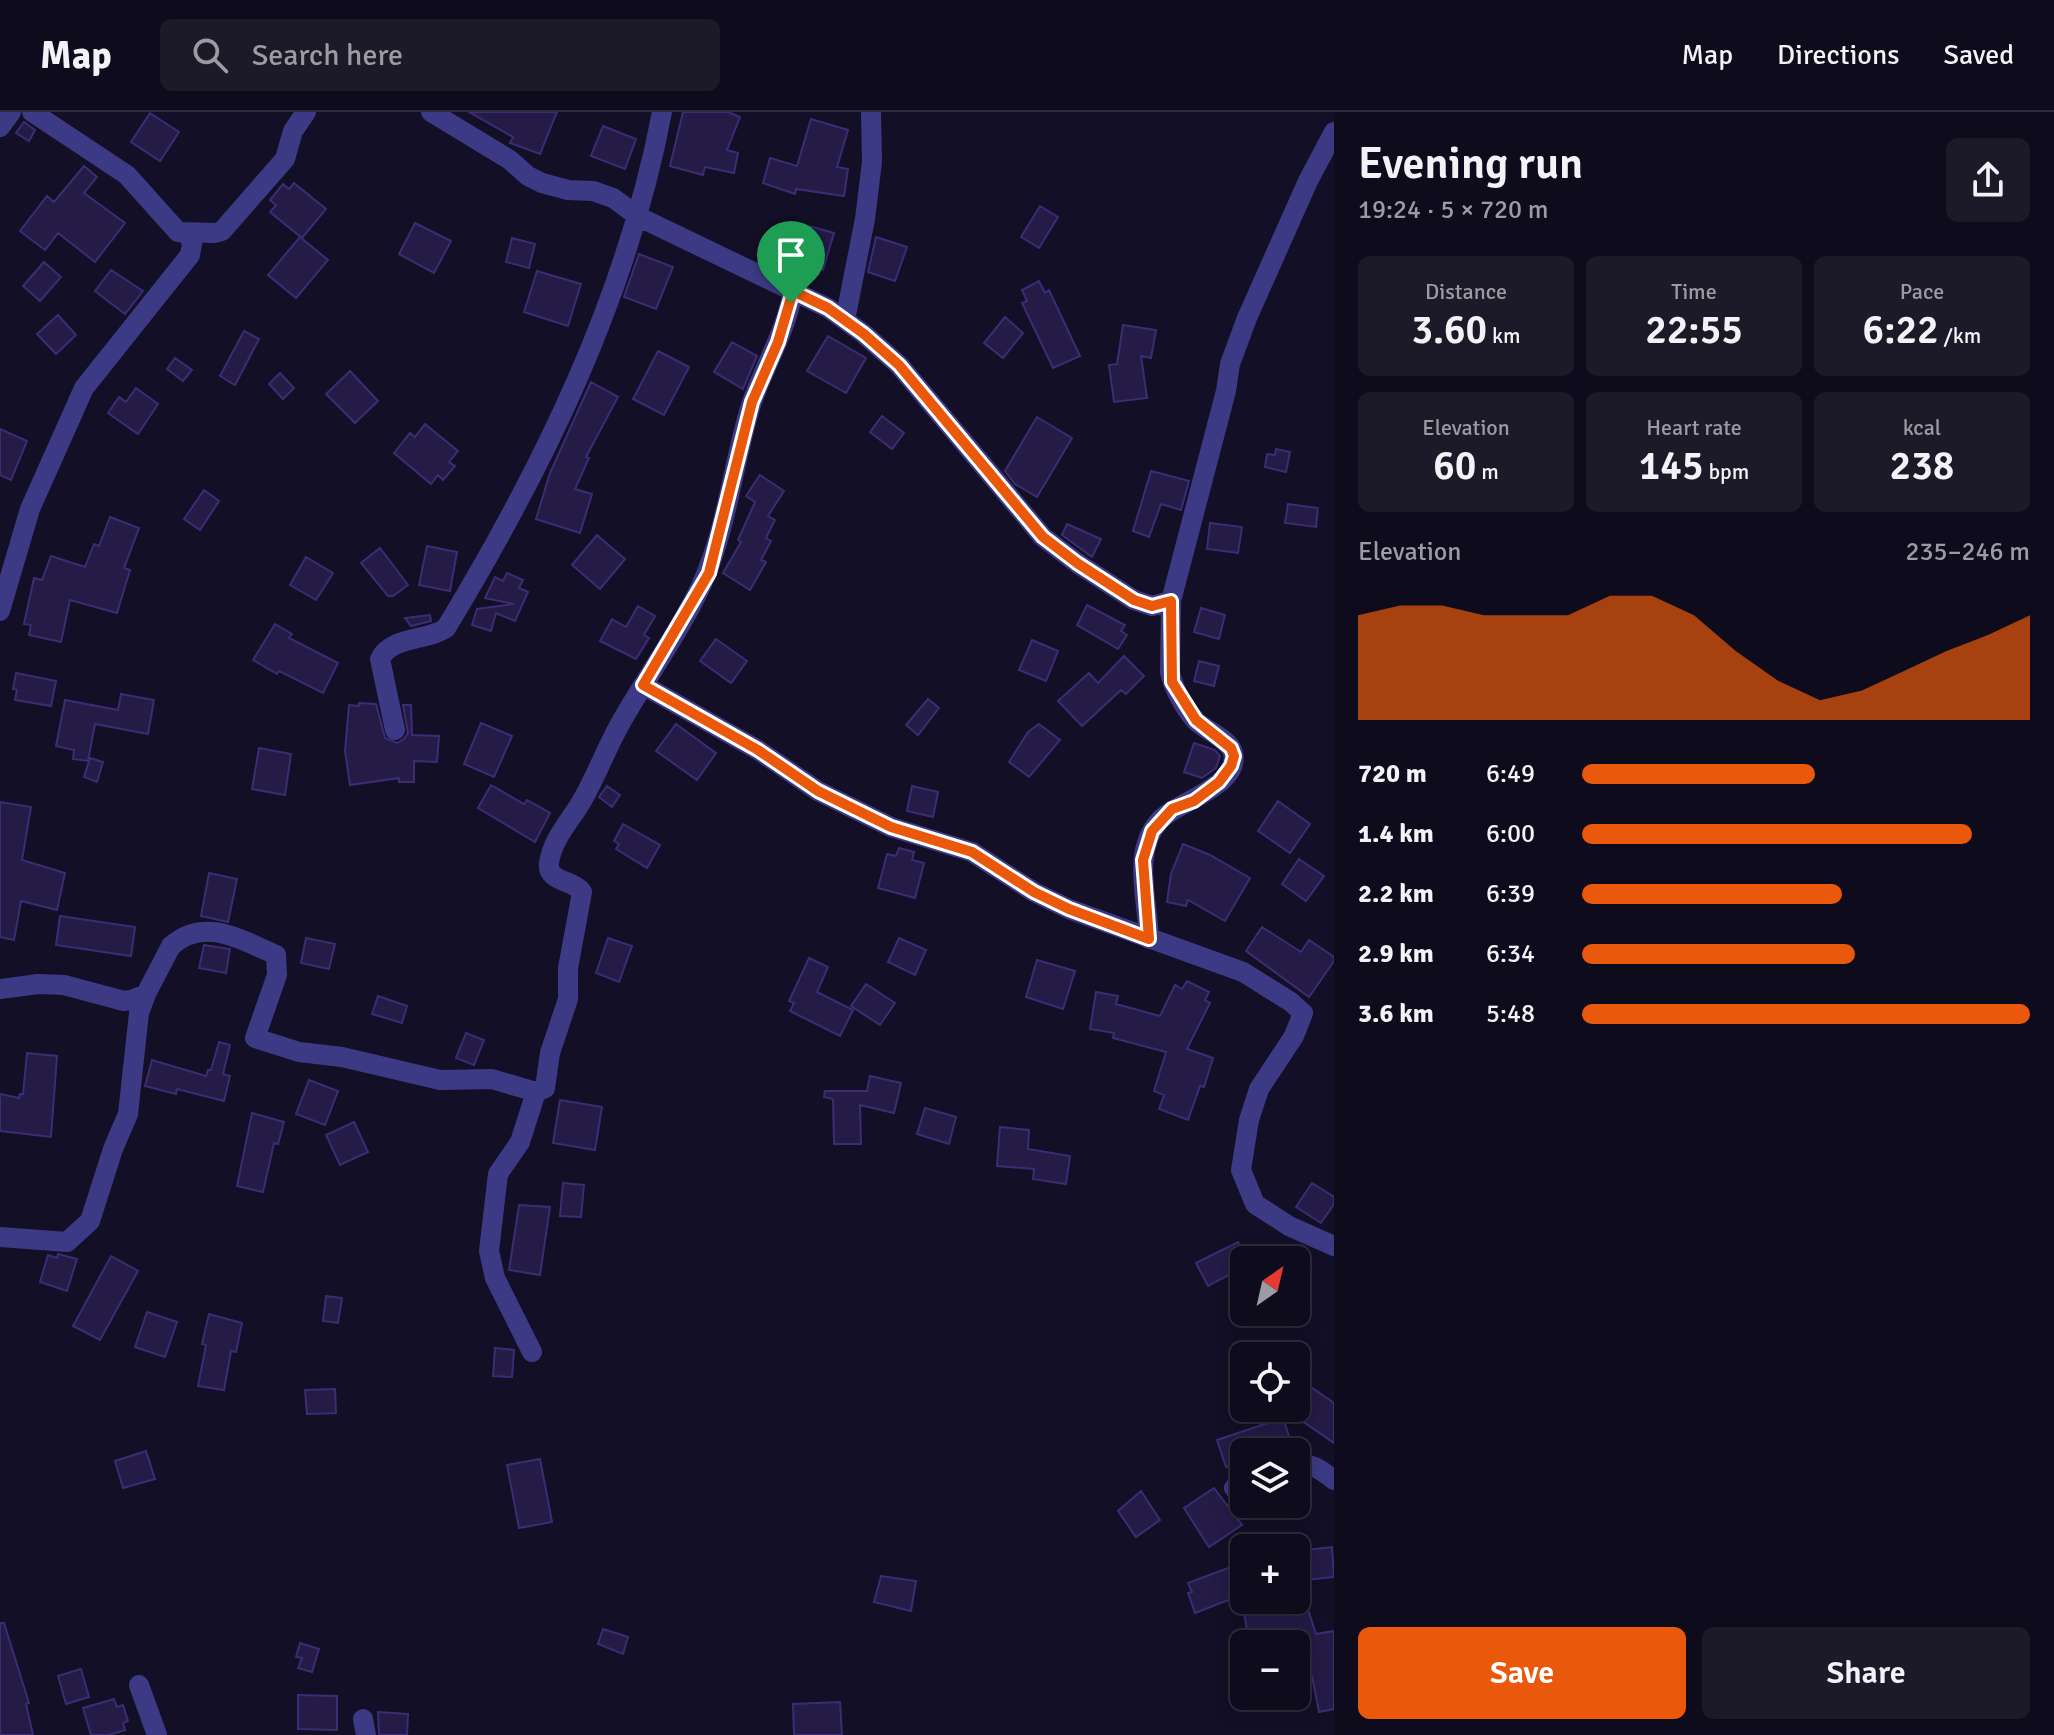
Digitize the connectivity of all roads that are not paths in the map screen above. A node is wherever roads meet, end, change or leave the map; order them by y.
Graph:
1 (11, 112) edge
2 (32, 112) edge
3 (306, 112) edge
4 (431, 112) edge
5 (662, 112) edge
6 (871, 112) edge
7 (0, 127) edge
8 (1334, 132) edge
9 (639, 217) junction
10 (178, 232) junction
11 (793, 291) junction
12 (845, 320) junction
13 (1171, 601) junction
14 (0, 611) edge
15 (643, 685) junction
16 (395, 730) dead end
17 (1149, 939) junction
18 (0, 989) edge
19 (146, 994) junction
20 (105, 998) junction
21 (138, 1028) junction
22 (536, 1092) junction
23 (0, 1237) edge
24 (1334, 1246) edge
25 (532, 1352) dead end
26 (1310, 1464) edge
27 (1334, 1480) edge
28 (139, 1685) dead end
29 (157, 1735) edge

1 - 7 street
2 - 10 street
3 - 10 street
4 - 9 street
5 - 9 street
6 - 12 street
8 - 13 street
9 - 11 street
9 - 16 street
10 - 14 street
11 - 12 street
11 - 15 street
12 - 13 street
13 - 17 street
15 - 17 street
15 - 22 street
17 - 24 street
18 - 20 street
19 - 20 street
19 - 21 street
19 - 22 street
20 - 21 street
21 - 23 street
22 - 25 street
26 - 27 street
28 - 29 street

